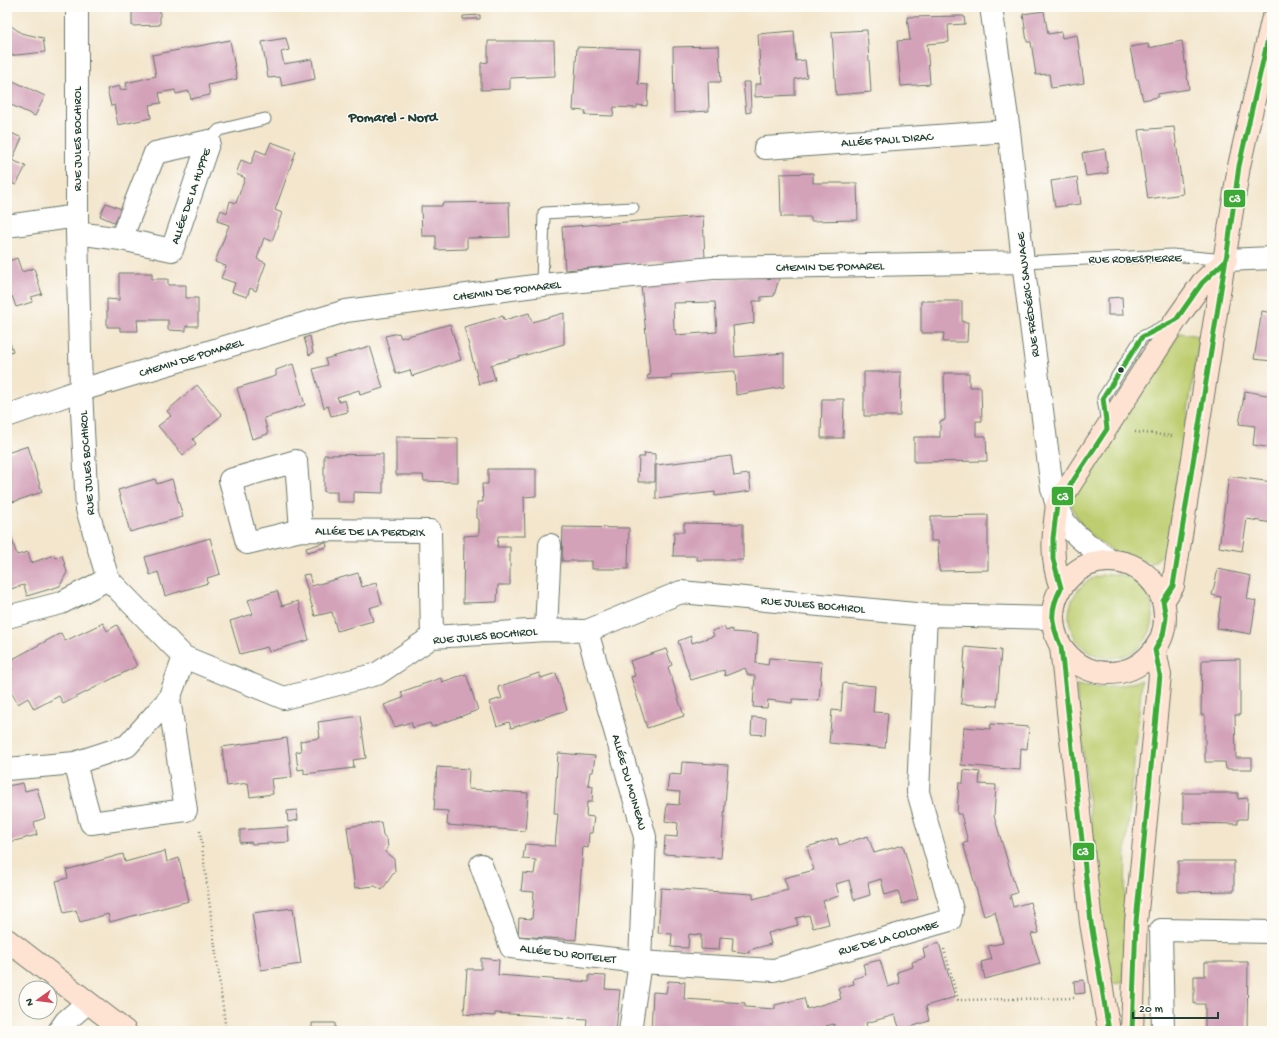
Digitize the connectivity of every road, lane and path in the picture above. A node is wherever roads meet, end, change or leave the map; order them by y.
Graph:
1 (77, 7) edge
2 (991, 7) edge
3 (1272, 21) edge
4 (264, 119) dead end
5 (1009, 131) junction
6 (209, 142) junction
7 (765, 148) dead end
8 (633, 208) dead end
9 (77, 225) junction
10 (7, 226) edge
11 (121, 239) junction
12 (1272, 258) edge
13 (1226, 260) junction
14 (1023, 262) junction
15 (542, 285) junction
16 (81, 390) junction
17 (7, 416) edge
18 (1057, 505) junction
19 (301, 530) dead end
20 (550, 545) dead end
21 (1109, 560) junction
22 (108, 580) junction
23 (1061, 588) junction
24 (1163, 601) junction
25 (926, 615) junction
26 (7, 617) edge
27 (1052, 618) junction
28 (546, 630) junction
29 (587, 631) junction
30 (432, 637) junction
31 (1061, 647) junction
32 (1155, 650) junction
33 (184, 657) junction
34 (169, 700) junction
35 (75, 763) junction
36 (7, 769) edge
37 (186, 810) junction
38 (481, 865) dead end
39 (936, 923) junction
40 (1272, 932) edge
41 (7, 940) edge
42 (640, 962) junction
43 (1102, 997) junction
44 (87, 1003) junction
45 (59, 1031) edge
46 (125, 1031) edge
47 (226, 1031) edge
48 (630, 1031) edge
49 (1108, 1031) edge
50 (1132, 1031) edge
51 (1163, 1031) edge

1 - 9 street, RUE JULES BOCHIROL
2 - 5 street, RUE FRÉDÉRIC SAUVAGE
3 - 13 street
4 - 6 lane
5 - 7 street, ALLÉE PAUL DIRAC
5 - 14 street, RUE FRÉDÉRIC SAUVAGE
6 - 11 street, ALLÉE DE LA HUPPE
6 - 11 street, ALLÉE DE LA HUPPE
8 - 15 lane
9 - 10 street, ALLÉE DE LA HUPPE
9 - 11 street, ALLÉE DE LA HUPPE
9 - 16 street, RUE JULES BOCHIROL
12 - 13 street, RUE ROBESPIERRE
13 - 14 lane, RUE ROBESPIERRE
13 - 18 street
13 - 24 street
14 - 15 street, CHEMIN DE POMAREL
14 - 18 street, RUE FRÉDÉRIC SAUVAGE
15 - 16 street, CHEMIN DE POMAREL
16 - 17 street, CHEMIN DE POMAREL
16 - 22 street, RUE JULES BOCHIROL
18 - 21 street, RUE FRÉDÉRIC SAUVAGE
18 - 23 street
19 - 30 street, ALLÉE DE LA PERDRIX
20 - 28 street
21 - 23 street
21 - 24 street
22 - 26 street
22 - 33 street, RUE JULES BOCHIROL
23 - 27 street
24 - 32 street
25 - 27 street, RUE JULES BOCHIROL
25 - 29 street, RUE JULES BOCHIROL
25 - 39 street, RUE DE LA COLOMBE
27 - 31 street
28 - 29 street, RUE JULES BOCHIROL
28 - 30 street, RUE JULES BOCHIROL
29 - 42 street, ALLÉE DU MOINEAU
30 - 33 street, RUE JULES BOCHIROL
31 - 32 street
31 - 43 street
32 - 50 street
33 - 34 street
34 - 35 street
34 - 37 street
35 - 36 street
35 - 37 street
37 - 47 path
38 - 42 street, ALLÉE DU ROITELET
39 - 42 street, RUE DE LA COLOMBE
39 - 43 path
40 - 51 street
41 - 44 street
42 - 48 street, ALLÉE DU MOINEAU
43 - 49 street
44 - 45 street
44 - 46 street

